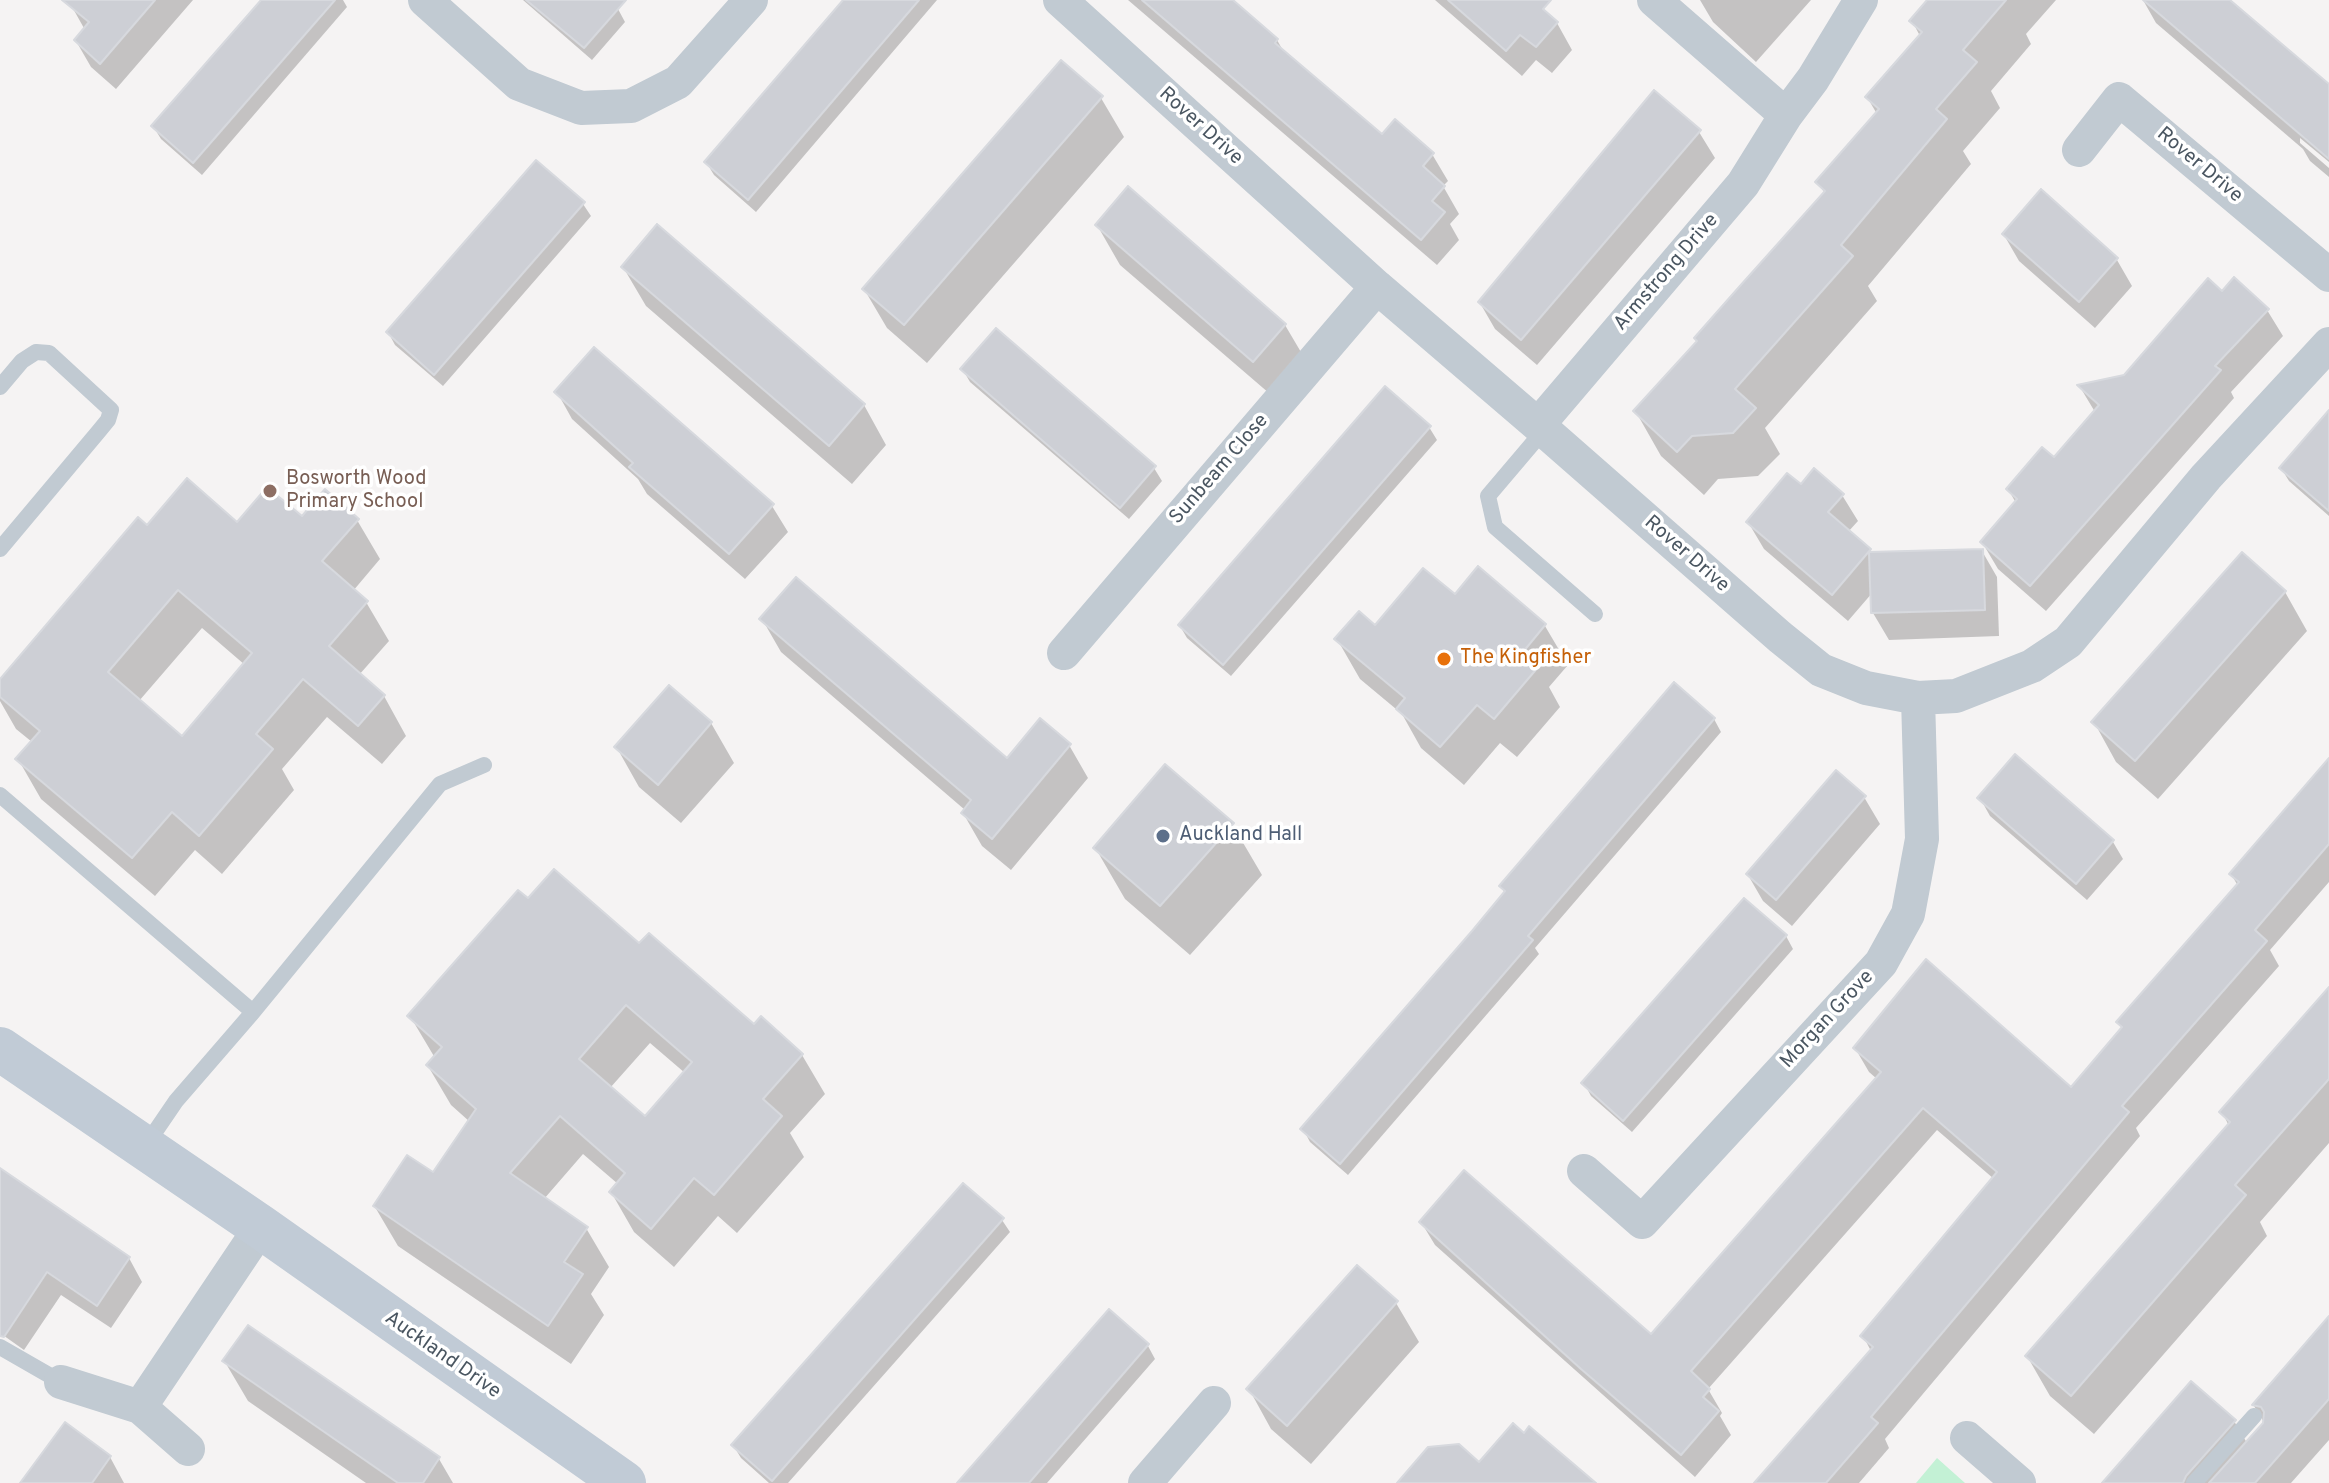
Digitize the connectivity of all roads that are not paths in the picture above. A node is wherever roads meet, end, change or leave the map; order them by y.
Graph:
1 (425, 0) edge
2 (751, 0) edge
3 (1060, 0) edge
4 (1654, 0) edge
5 (1861, 0) edge
6 (1786, 115) junction
7 (2079, 150) dead end
8 (2329, 275) edge
9 (1377, 287) junction
10 (2329, 344) edge
11 (0, 387) edge
12 (1541, 428) junction
13 (0, 549) edge
14 (1595, 614) dead end
15 (1064, 653) dead end
16 (1918, 698) junction
17 (484, 765) dead end
18 (0, 795) edge
19 (253, 1012) junction
20 (0, 1049) edge
21 (145, 1146) junction
22 (1584, 1171) dead end
23 (261, 1227) junction
24 (0, 1347) edge
25 (61, 1382) joint
26 (1214, 1403) dead end
27 (140, 1407) junction
28 (2254, 1416) dead end
29 (1967, 1438) dead end
30 (188, 1449) dead end
31 (624, 1483) edge
32 (1145, 1483) edge
33 (2019, 1483) edge
34 (2194, 1483) edge

1 - 2 street
3 - 9 street, Rover Drive
4 - 6 street
5 - 6 street, Armstrong Drive
6 - 12 street, Armstrong Drive
7 - 8 street, Rover Drive
9 - 12 street, Rover Drive
9 - 15 street, Sunbeam Close
10 - 16 street, Rover Drive
11 - 13 lane
12 - 14 lane
12 - 16 street, Rover Drive
16 - 22 street, Morgan Grove
17 - 19 lane
18 - 19 lane
19 - 21 lane
20 - 21 street, Auckland Drive
21 - 23 street, Auckland Drive
23 - 27 street
23 - 31 street, Auckland Drive
24 - 25 lane
25 - 27 street
26 - 32 street
27 - 30 street
28 - 34 lane
29 - 33 street

